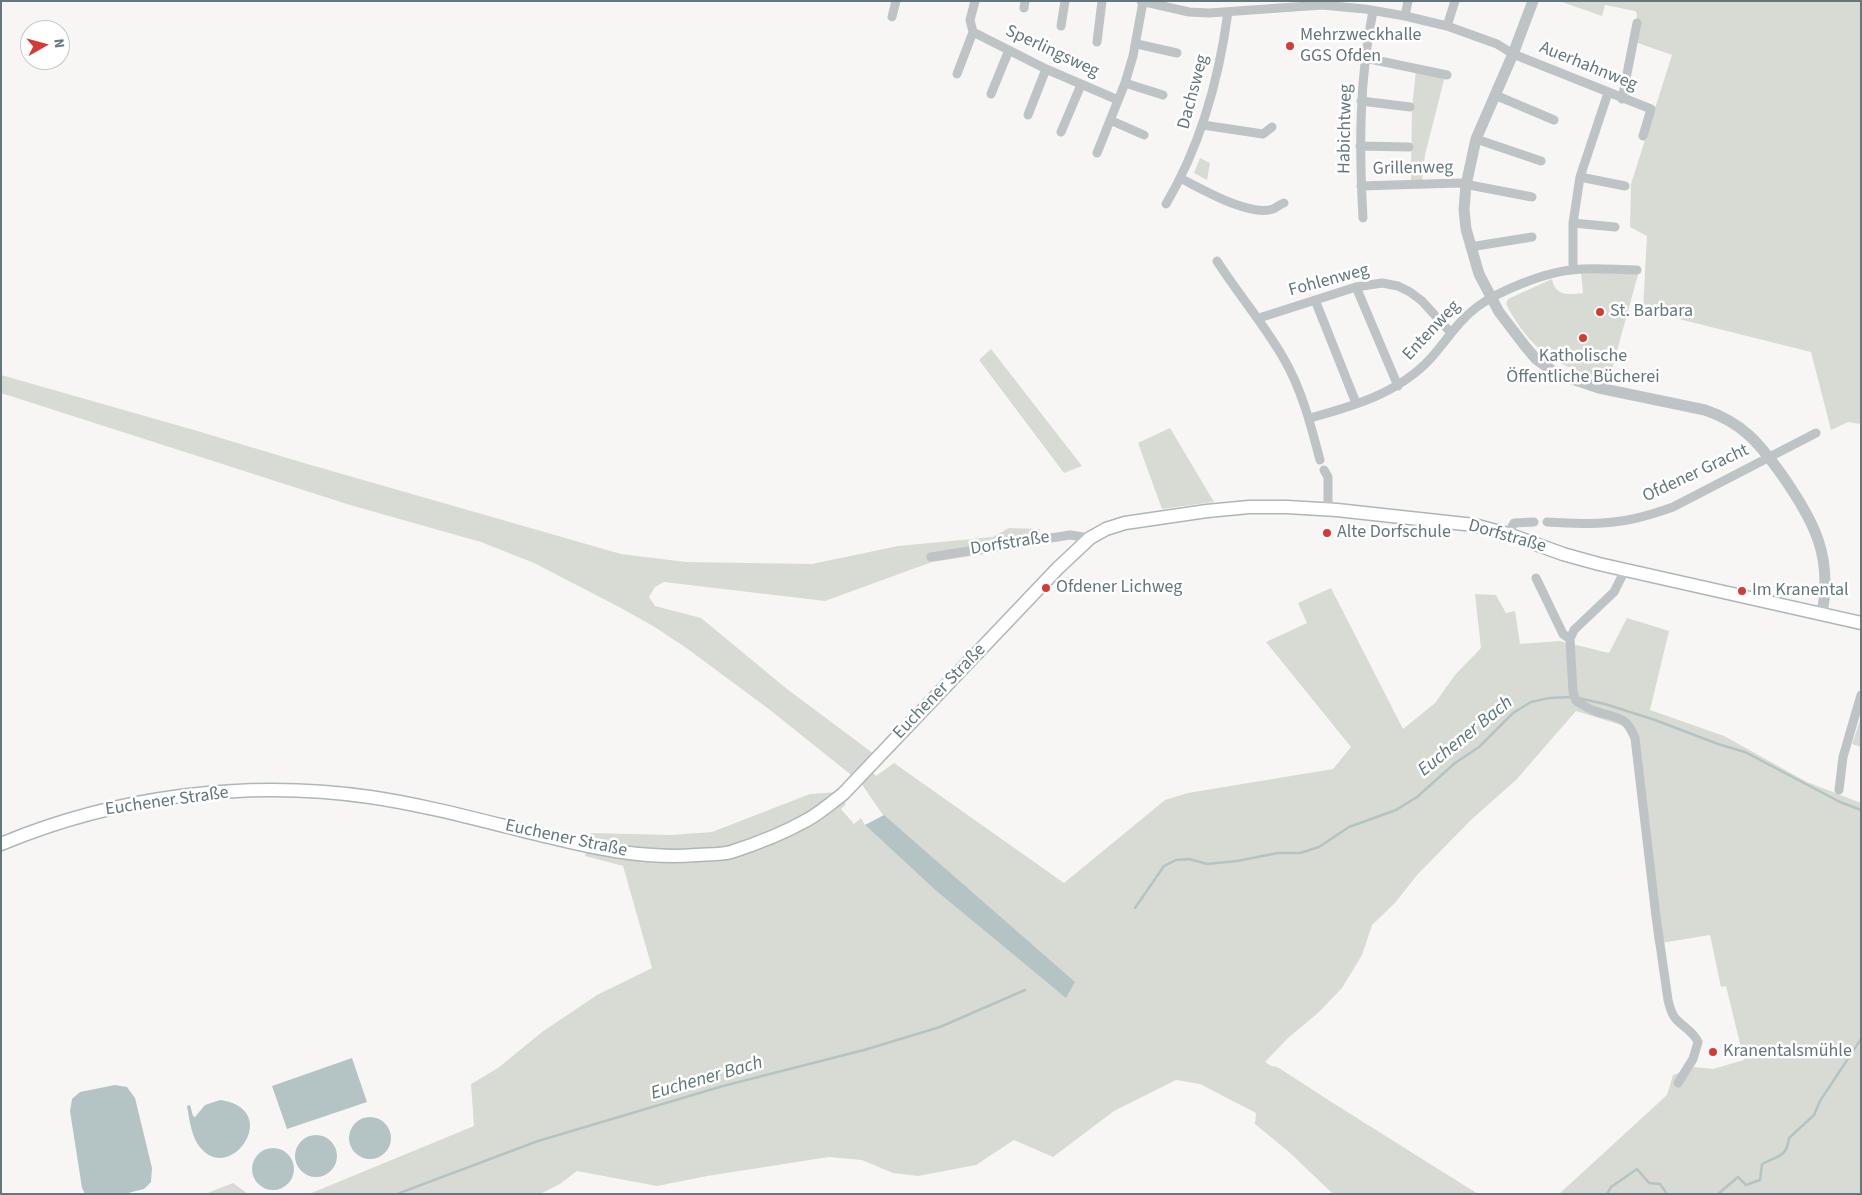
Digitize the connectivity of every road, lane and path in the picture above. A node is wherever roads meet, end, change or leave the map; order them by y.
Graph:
1 (896, 1) edge
2 (975, 1) edge
3 (1065, 1) edge
4 (1102, 1) edge
5 (1408, 1) edge
6 (1455, 1) edge
7 (1533, 1) edge
8 (1142, 2) edge
9 (1368, 7) edge
10 (1228, 12) junction
11 (892, 16) dead end
12 (1405, 16) junction
13 (1637, 23) dead end
14 (1061, 26) dead end
15 (1447, 26) junction
16 (973, 32) junction
17 (1097, 42) dead end
18 (1137, 44) junction
19 (1009, 50) junction
20 (1177, 54) dead end
21 (1513, 54) junction
22 (1365, 58) junction
23 (1046, 69) junction
24 (957, 74) dead end
25 (1447, 74) dead end
26 (1125, 83) junction
27 (1081, 85) junction
28 (1608, 93) junction
29 (991, 94) dead end
30 (1163, 95) dead end
31 (1495, 95) junction
32 (1622, 99) junction
33 (1118, 100) junction
34 (1361, 101) junction
35 (1410, 107) dead end
36 (1028, 115) dead end
37 (1110, 120) junction
38 (1554, 120) dead end
39 (1203, 125) junction
40 (1272, 127) dead end
41 (1061, 132) dead end
42 (1144, 135) dead end
43 (1643, 136) dead end
44 (1476, 139) junction
45 (1360, 146) junction
46 (1409, 147) dead end
47 (1097, 153) dead end
48 (1541, 161) dead end
49 (1580, 177) junction
50 (1180, 178) junction
51 (1466, 185) junction
52 (1361, 186) junction
53 (1625, 186) dead end
54 (1532, 197) dead end
55 (1284, 202) dead end
56 (1166, 204) dead end
57 (1363, 218) dead end
58 (1573, 223) junction
59 (1615, 227) dead end
60 (1532, 236) dead end
61 (1470, 247) junction
62 (1217, 261) dead end
63 (1573, 269) junction
64 (1637, 270) dead end
65 (1356, 287) junction
66 (1491, 298) junction
67 (1315, 300) junction
68 (1259, 318) junction
69 (1451, 333) junction
70 (1398, 386) junction
71 (1356, 403) junction
72 (1310, 418) junction
73 (1816, 433) dead end
74 (1769, 458) junction
75 (1320, 460) dead end
76 (1324, 470) dead end
77 (1328, 509) junction
78 (1534, 522) dead end
79 (1547, 522) dead end
80 (1508, 534) junction
81 (1090, 538) junction
82 (931, 557) dead end
83 (1058, 568) joint
84 (1625, 570) junction
85 (1536, 578) dead end
86 (1822, 614) junction
87 (1861, 623) edge
88 (1570, 639) junction
89 (1861, 695) edge
90 (1839, 790) dead end
91 (1, 844) edge
92 (1678, 1083) dead end

1 - 11 street
2 - 16 street
3 - 14 street
4 - 17 street
5 - 12 street
6 - 15 street
7 - 21 street
8 - 10 street, Auerhahnweg
8 - 18 street
9 - 10 street, Auerhahnweg
9 - 12 street, Auerhahnweg
9 - 22 street, Habichtweg
10 - 39 street, Dachsweg
12 - 15 street, Auerhahnweg
13 - 32 street
15 - 21 street, Auerhahnweg
16 - 19 street, Sperlingsweg
16 - 24 street
18 - 20 street
18 - 26 street
19 - 23 street, Sperlingsweg
19 - 29 street
21 - 28 street, Auerhahnweg
21 - 31 street
22 - 25 street
22 - 34 street, Habichtweg
23 - 27 street, Sperlingsweg
23 - 36 street
26 - 30 street
26 - 33 street
27 - 33 street, Sperlingsweg
27 - 41 street
28 - 32 street, Auerhahnweg
28 - 49 street
31 - 38 street
31 - 44 street
32 - 43 street, Auerhahnweg
33 - 37 street
34 - 35 street
34 - 45 street, Habichtweg
37 - 42 street
37 - 47 street
39 - 40 street
39 - 50 street, Dachsweg
44 - 48 street
44 - 51 street
45 - 46 street
45 - 52 street, Habichtweg
49 - 53 street
49 - 58 street
50 - 55 street
50 - 56 street, Dachsweg
51 - 52 street, Grillenweg
51 - 54 street, Grillenweg
51 - 61 street
52 - 57 street, Habichtweg
58 - 59 street
58 - 63 street
60 - 61 street
61 - 66 street
62 - 68 street
63 - 64 street, Entenweg
63 - 66 street, Entenweg
65 - 67 street, Fohlenweg
65 - 69 street, Fohlenweg
65 - 70 street, Entenweg
66 - 69 street, Entenweg
66 - 74 street
67 - 68 street, Fohlenweg
67 - 71 street
68 - 72 street
69 - 70 street, Entenweg
70 - 71 street, Entenweg
71 - 72 street, Entenweg
72 - 75 street
73 - 74 street, Ofdener Gracht
74 - 79 street, Ofdener Gracht
74 - 86 street
76 - 77 street
77 - 80 main road, Dorfstraße
77 - 81 main road, Dorfstraße
78 - 80 street
80 - 84 main road, Dorfstraße
81 - 82 street, Dorfstraße
81 - 83 main road, Dorfstraße
83 - 91 main road, Euchener Straße
84 - 86 main road, Dorfstraße
84 - 88 street
85 - 88 street
86 - 87 main road, Dorfstraße
88 - 92 street
89 - 90 street

